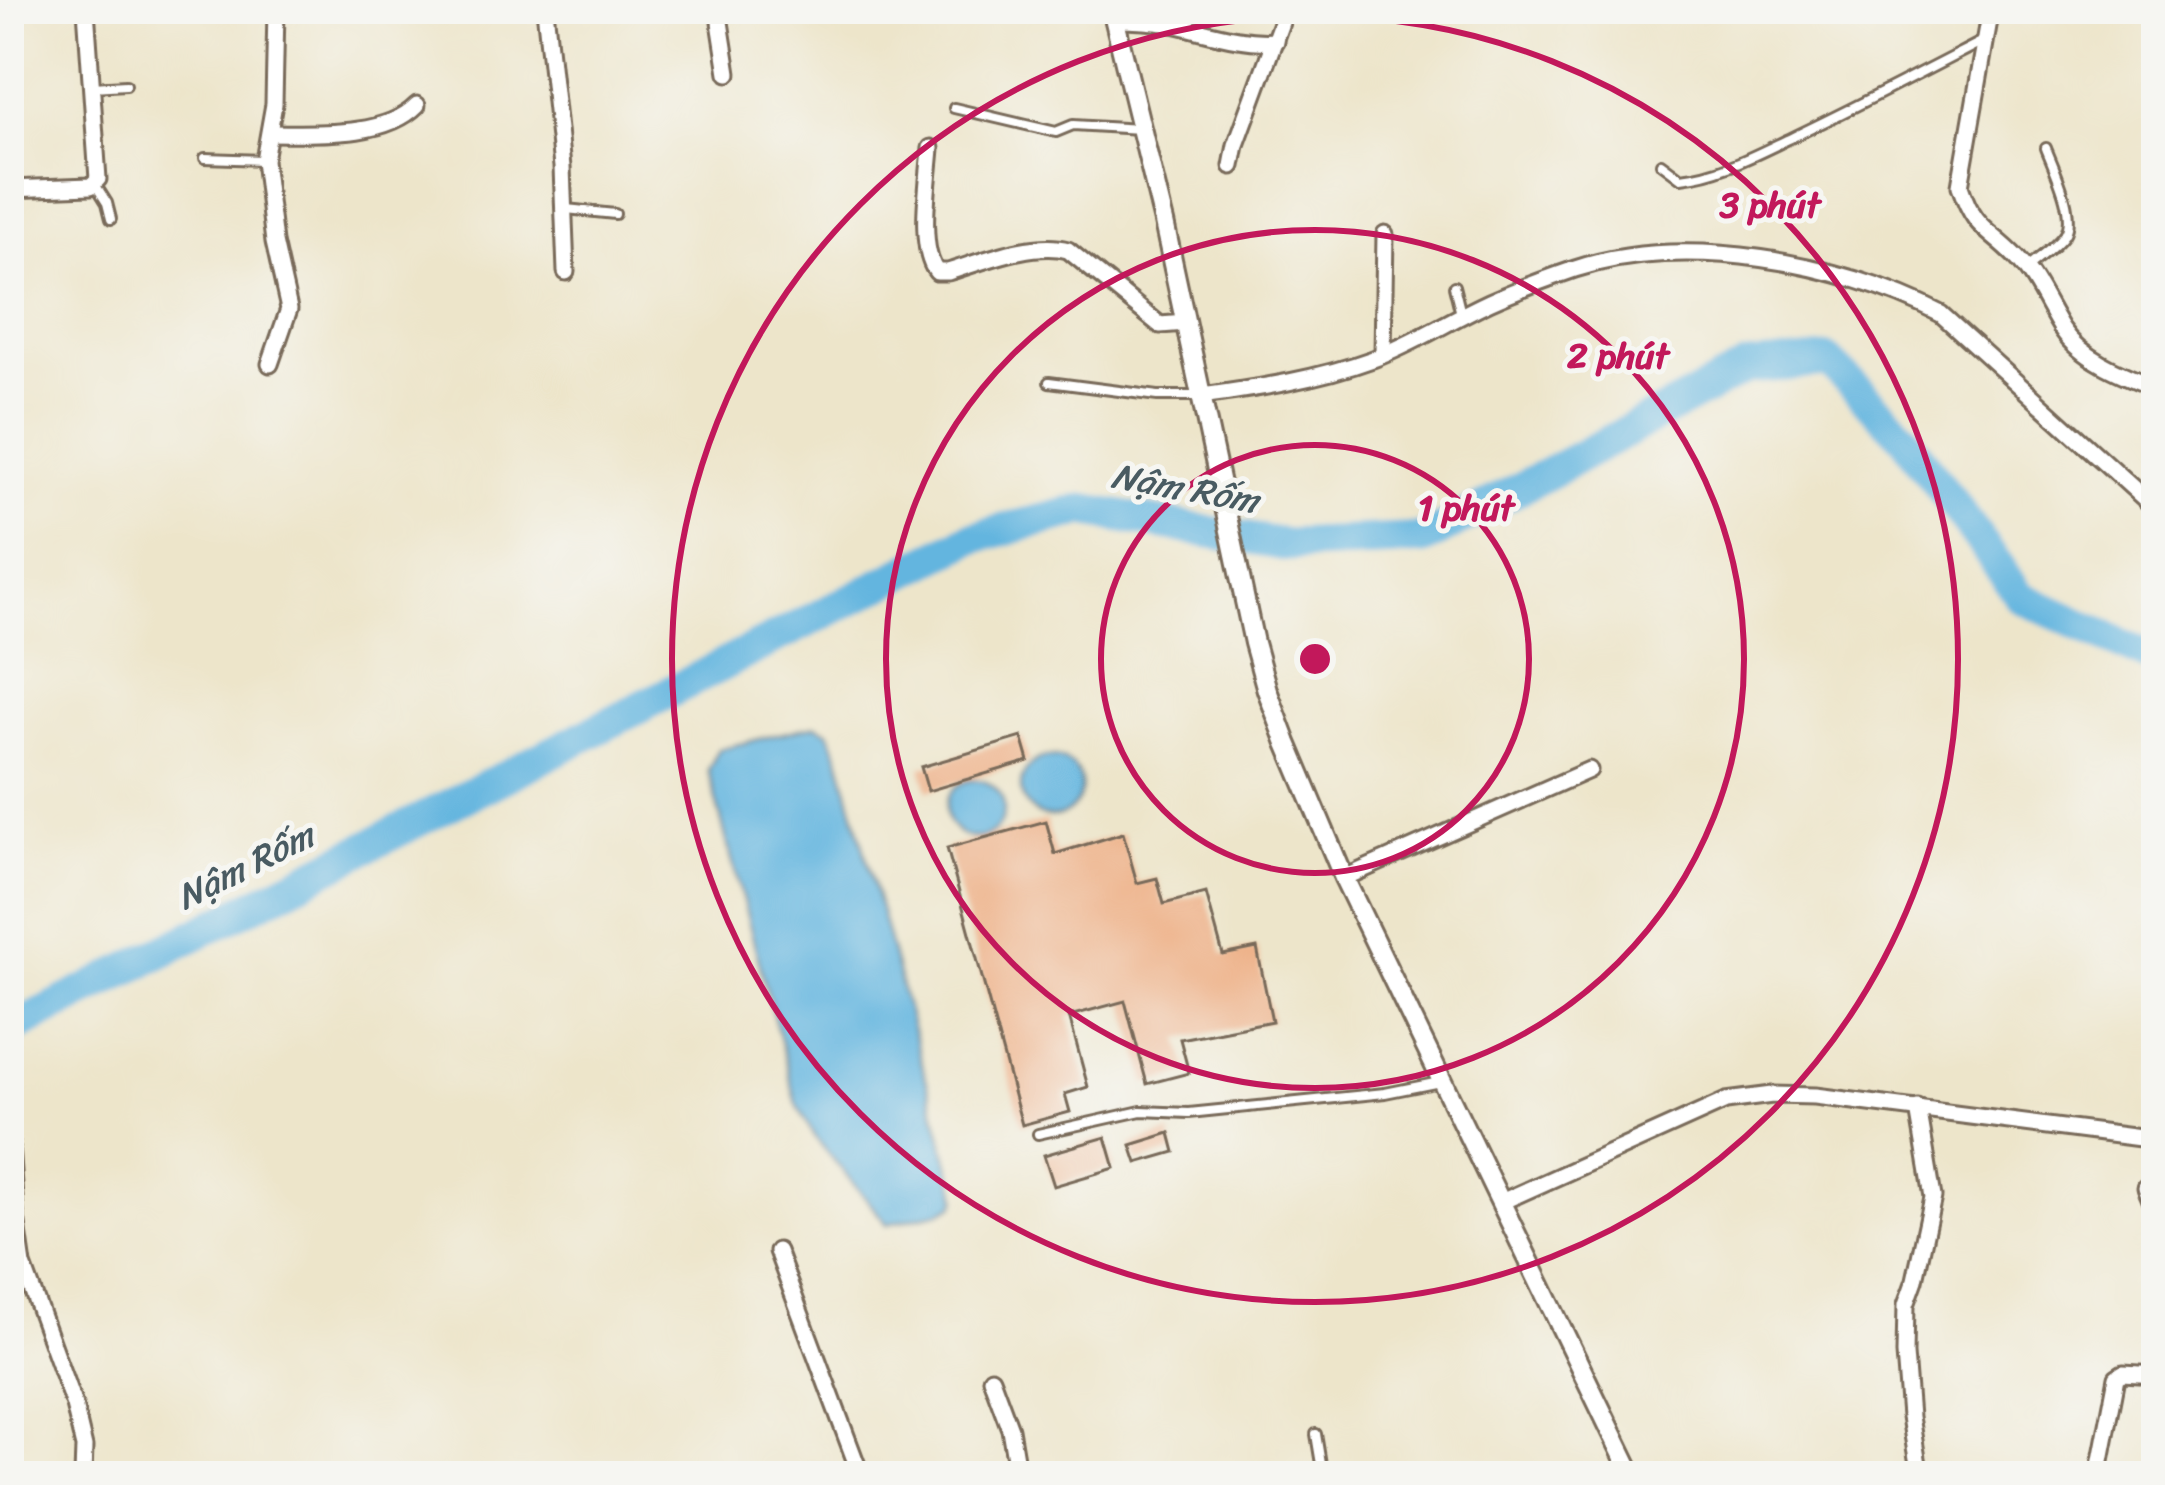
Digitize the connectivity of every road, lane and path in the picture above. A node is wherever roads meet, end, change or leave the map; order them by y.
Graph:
1 (86, 9) edge
2 (276, 9) edge
3 (545, 9) edge
4 (718, 9) edge
5 (1286, 9) edge
6 (1991, 9) edge
7 (1113, 15) edge
8 (1986, 39) junction
9 (1275, 41) junction
10 (728, 73) dead end
11 (126, 85) dead end
12 (92, 87) junction
13 (417, 105) dead end
14 (955, 108) dead end
15 (1141, 130) junction
16 (271, 133) junction
17 (931, 148) dead end
18 (2046, 148) dead end
19 (205, 158) dead end
20 (264, 160) junction
21 (1661, 163) dead end
22 (1232, 166) dead end
23 (95, 184) junction
24 (9, 190) edge
25 (565, 209) junction
26 (614, 214) dead end
27 (111, 219) dead end
28 (1385, 234) dead end
29 (2026, 269) junction
30 (566, 272) dead end
31 (1454, 286) dead end
32 (1461, 316) junction
33 (1186, 323) junction
34 (1383, 354) junction
35 (270, 364) dead end
36 (1049, 382) dead end
37 (2156, 388) edge
38 (1204, 404) junction
39 (2156, 509) edge
40 (1589, 770) dead end
41 (1344, 878) junction
42 (1442, 1081) junction
43 (1918, 1108) junction
44 (9, 1132) edge
45 (1038, 1134) dead end
46 (2156, 1140) edge
47 (2146, 1188) dead end
48 (1501, 1202) junction
49 (2156, 1212) edge
50 (776, 1251) dead end
51 (2156, 1375) edge
52 (992, 1378) dead end
53 (1316, 1434) dead end
54 (83, 1476) edge
55 (861, 1476) edge
56 (1018, 1476) edge
57 (1323, 1476) edge
58 (1634, 1476) edge
59 (1919, 1476) edge
60 (2098, 1476) edge

1 - 12 street
2 - 16 street
3 - 25 street
4 - 10 street
5 - 9 street
6 - 8 street
7 - 9 street
7 - 15 street
8 - 21 lane
8 - 29 street
9 - 22 street
11 - 12 lane
12 - 23 street
13 - 16 street
14 - 15 lane
15 - 33 street
16 - 20 street
17 - 33 street
18 - 29 lane
19 - 20 lane
20 - 35 street
23 - 24 street
23 - 27 lane
25 - 26 lane
25 - 30 street
28 - 34 street
29 - 37 street
31 - 32 lane
32 - 34 street
32 - 39 street
33 - 38 street
34 - 38 street
36 - 38 lane
38 - 41 street
40 - 41 street
41 - 42 street
42 - 45 lane
42 - 48 street
43 - 46 street
43 - 48 street
43 - 59 street
44 - 54 street
47 - 49 street
48 - 58 street
50 - 55 street
51 - 60 street
52 - 56 street
53 - 57 lane

